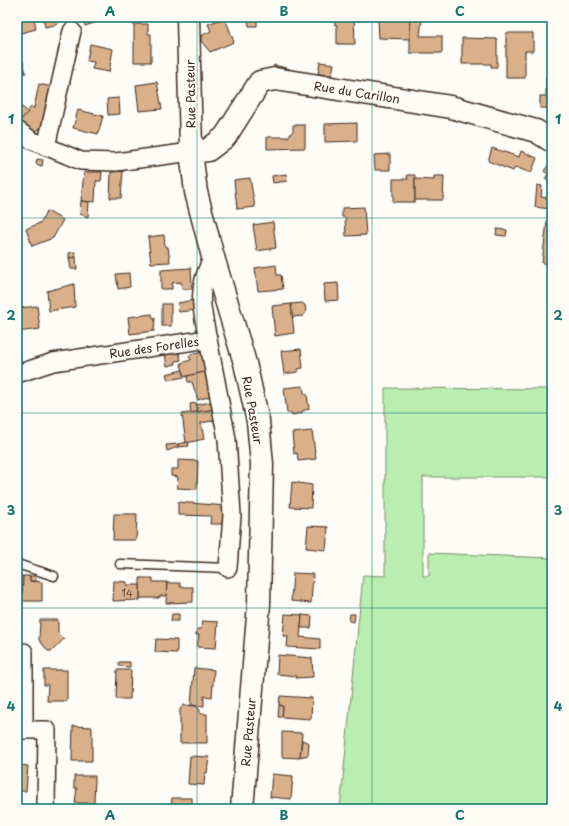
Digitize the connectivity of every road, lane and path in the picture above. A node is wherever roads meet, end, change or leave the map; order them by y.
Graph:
1 (188, 17) edge
2 (72, 32) dead end
3 (17, 130) edge
4 (552, 140) edge
5 (46, 147) junction
6 (191, 152) junction
7 (213, 257) junction
8 (208, 339) junction
9 (17, 374) edge
10 (17, 564) edge
11 (120, 564) dead end
12 (228, 568) joint
13 (54, 576) dead end
14 (24, 652) dead end
15 (46, 809) edge
16 (242, 809) edge

1 - 6 street, Rue Pasteur
2 - 5 street
3 - 5 street
4 - 6 street, Rue du Carillon
5 - 6 street
6 - 7 street, Rue Pasteur
7 - 8 street, Rue des Forelles
7 - 16 street, Rue Pasteur
8 - 9 street, Rue des Forelles
8 - 12 street
10 - 13 lane
11 - 12 lane
14 - 15 street

